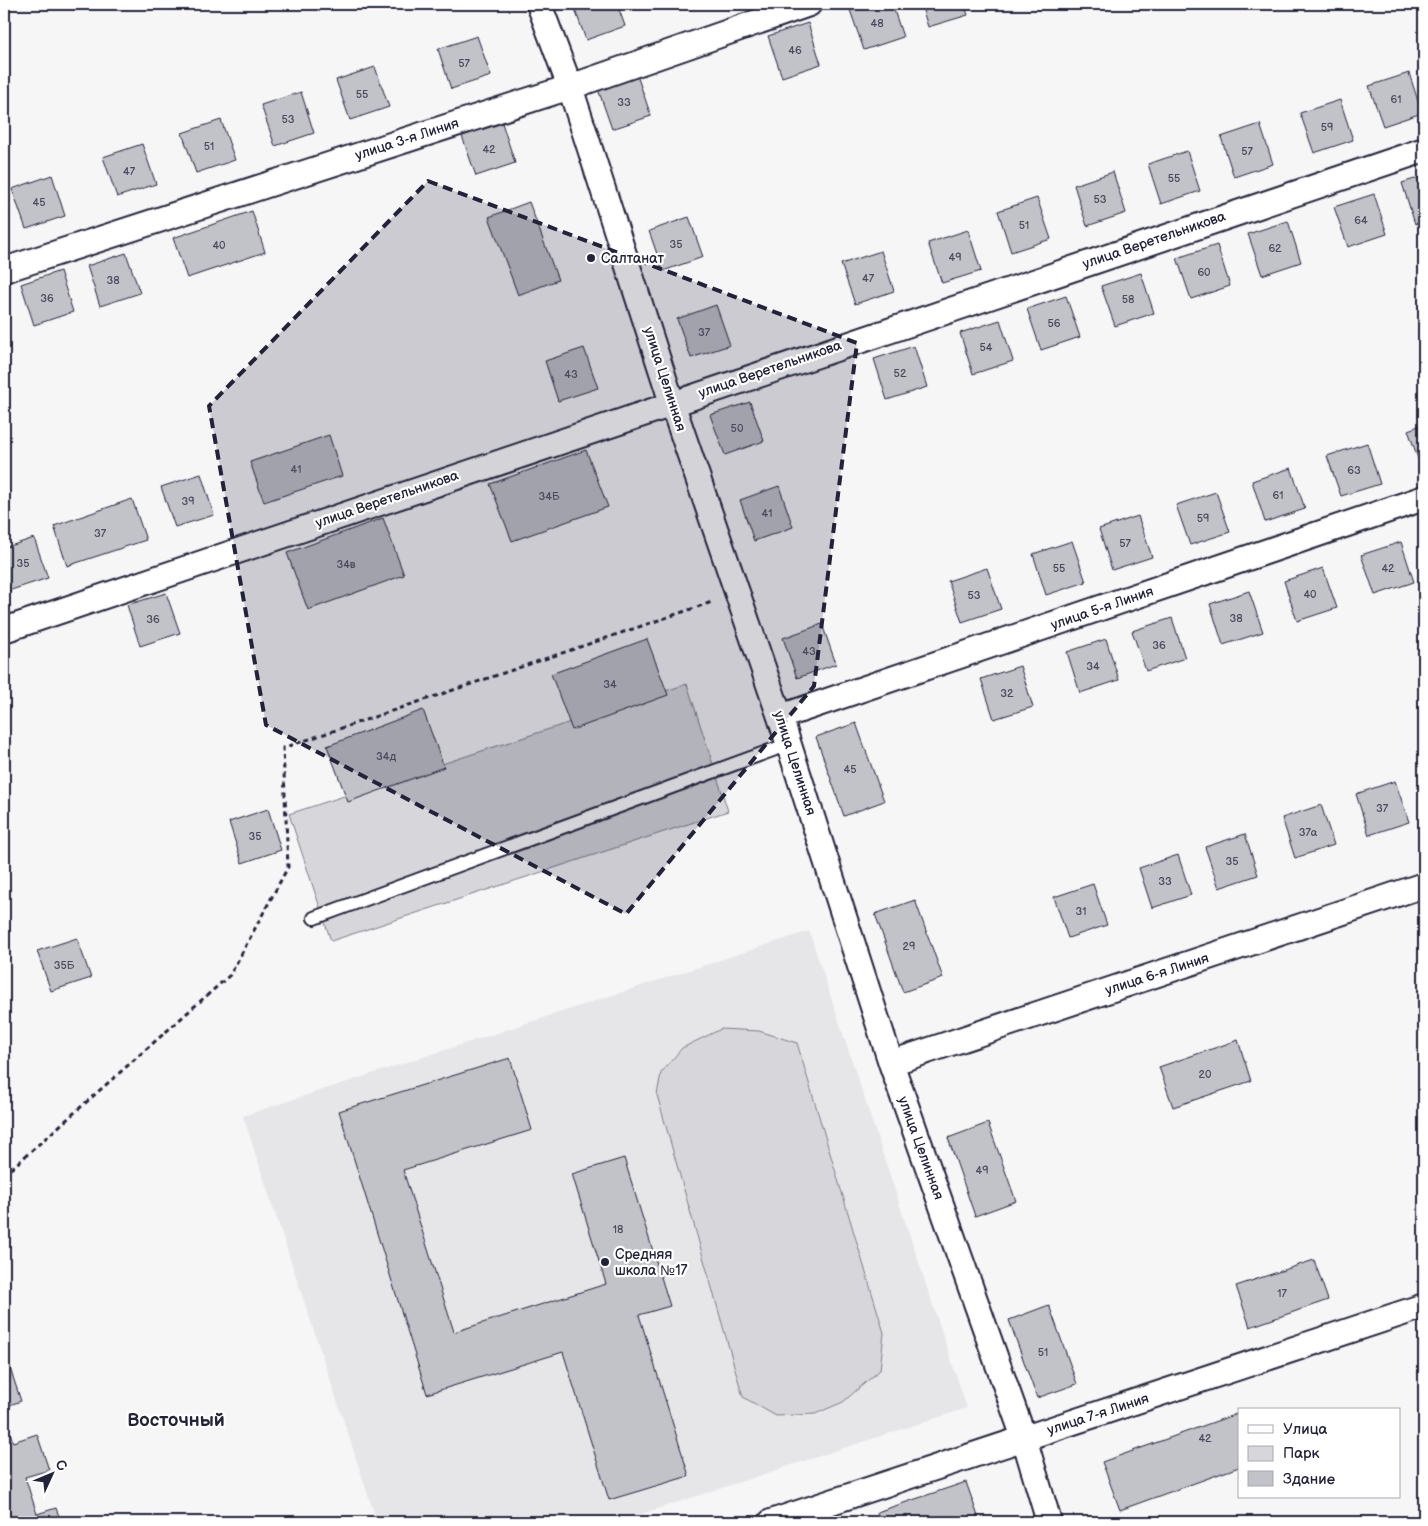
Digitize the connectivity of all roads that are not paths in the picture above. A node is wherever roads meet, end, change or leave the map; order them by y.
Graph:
1 (539, 4) edge
2 (809, 4) edge
3 (570, 87) junction
4 (1424, 150) edge
5 (4, 270) edge
6 (672, 403) junction
7 (1424, 498) edge
8 (4, 630) edge
9 (780, 717) junction
10 (789, 744) junction
11 (1424, 885) edge
12 (314, 918) dead end
13 (891, 1064) junction
14 (1424, 1306) edge
15 (1024, 1438) junction
16 (771, 1522) edge
17 (1049, 1522) edge

1 - 3 street, улица Целинная
2 - 3 street, улица 3-я Линия
3 - 5 street, улица 3-я Линия
3 - 6 street, улица Целинная
4 - 6 street, улица Веретельникова
6 - 8 street, улица Веретельникова
6 - 9 street, улица Целинная
7 - 9 street, улица 5-я Линия
9 - 10 street, улица Целинная
10 - 12 lane
10 - 13 street, улица Целинная
11 - 13 street, улица 6-я Линия
13 - 15 street, улица Целинная
14 - 15 street, улица 7-я Линия
15 - 16 street, улица 7-я Линия
15 - 17 street, улица Целинная

